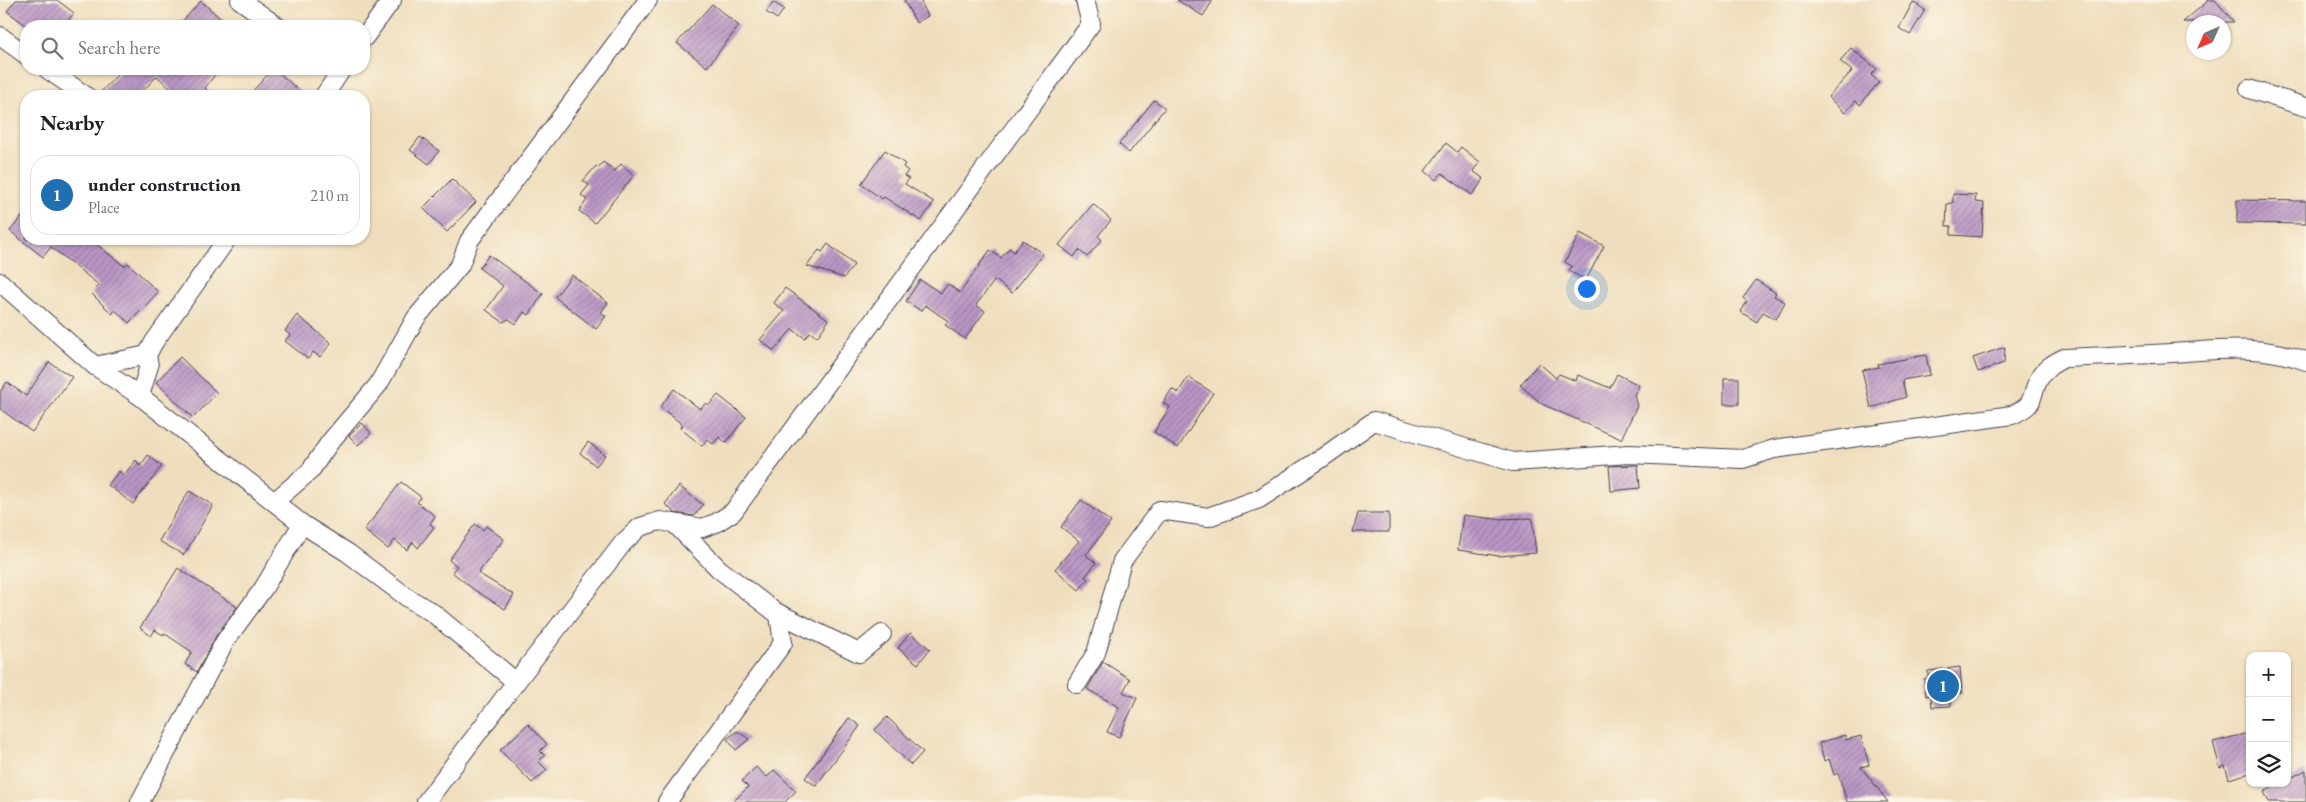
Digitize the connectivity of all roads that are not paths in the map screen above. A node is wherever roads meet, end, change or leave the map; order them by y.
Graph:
1 (240, 0) edge
2 (392, 0) edge
3 (648, 0) edge
4 (1086, 0) edge
5 (268, 20) edge
6 (370, 30) edge
7 (0, 36) edge
8 (20, 51) edge
9 (56, 75) edge
10 (337, 75) edge
11 (2249, 89) dead end
12 (77, 90) edge
13 (328, 90) edge
14 (2306, 107) edge
15 (223, 245) edge
16 (0, 282) edge
17 (147, 355) junction
18 (2306, 361) edge
19 (95, 366) junction
20 (140, 396) junction
21 (274, 502) junction
22 (674, 523) junction
23 (302, 524) junction
24 (776, 612) junction
25 (882, 634) dead end
26 (516, 682) junction
27 (1077, 684) dead end
28 (140, 802) edge
29 (426, 802) edge
30 (667, 802) edge

1 - 5 street
2 - 6 street
3 - 21 street
4 - 22 street
7 - 8 street
9 - 12 street
10 - 13 street
11 - 14 street
15 - 17 street
16 - 19 street
17 - 19 street
17 - 20 street
18 - 27 street
19 - 20 street
20 - 21 street
21 - 23 street
22 - 24 street
22 - 26 street
23 - 26 street
23 - 28 street
24 - 25 street
24 - 30 street
26 - 29 street

